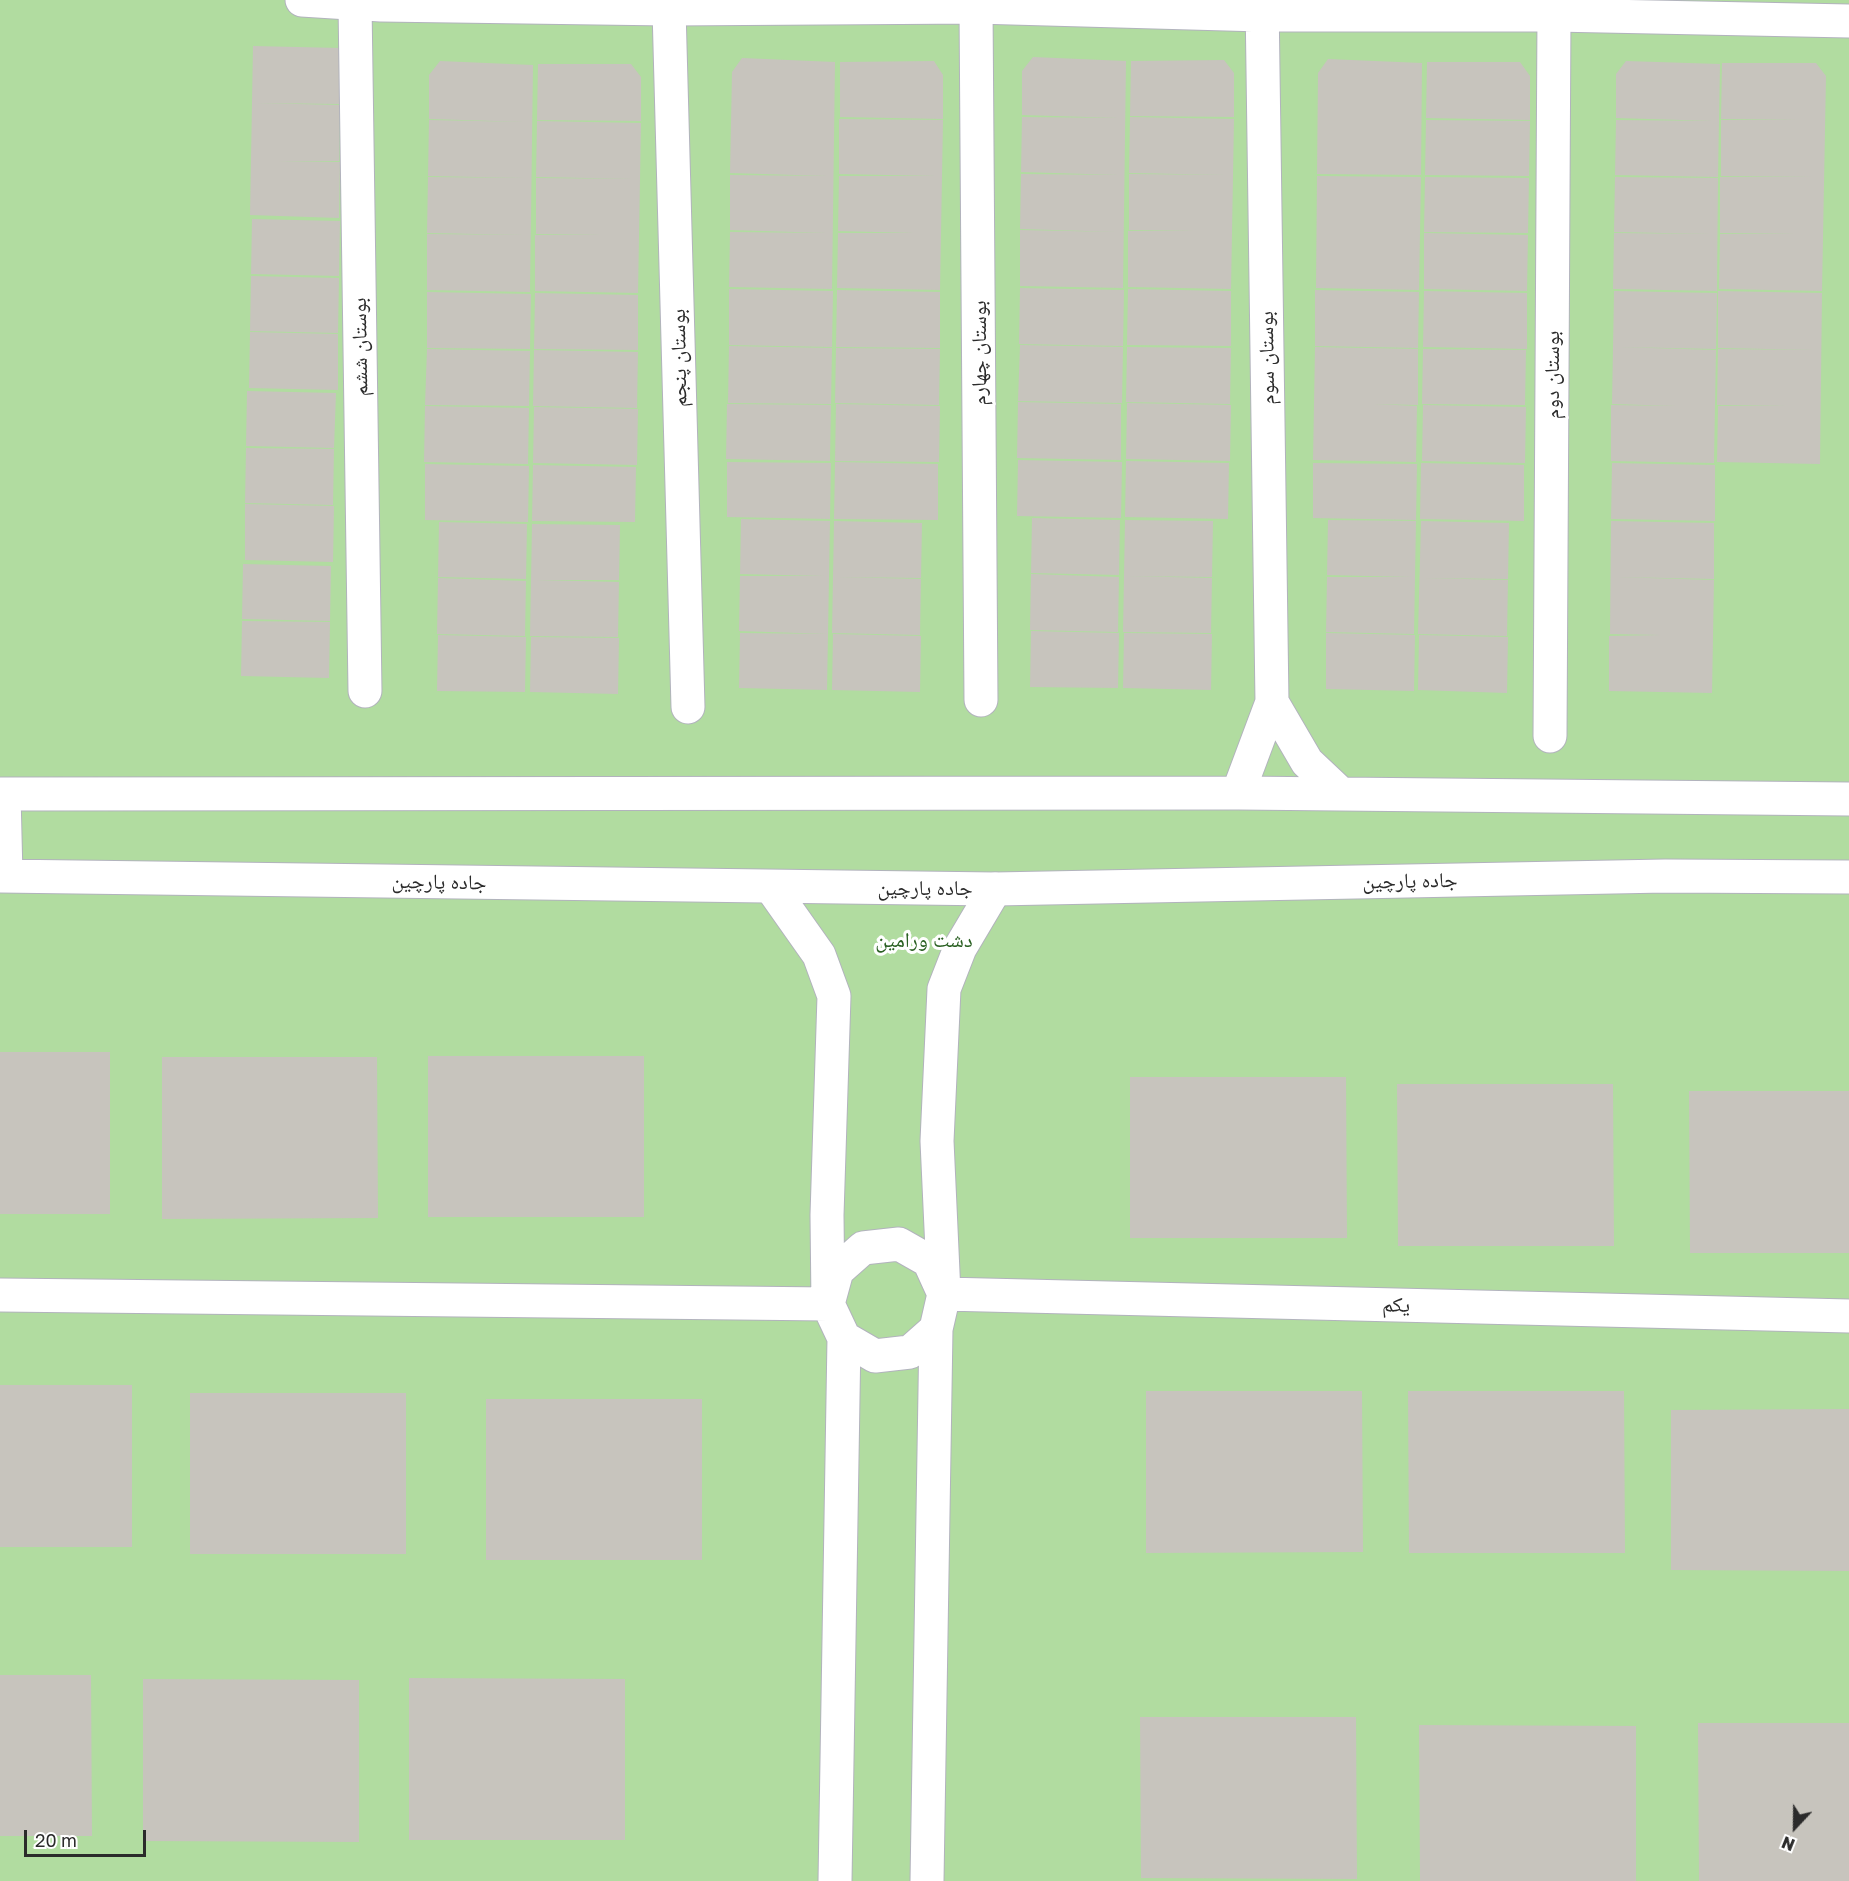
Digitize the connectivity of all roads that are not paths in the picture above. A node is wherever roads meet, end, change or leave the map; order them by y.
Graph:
1 (302, 0) edge
2 (355, 4) junction
3 (669, 4) edge
4 (976, 7) junction
5 (1262, 8) edge
6 (1554, 15) junction
7 (1849, 21) edge
8 (365, 691) dead end
9 (981, 700) dead end
10 (1272, 702) junction
11 (688, 707) dead end
12 (1550, 736) dead end
13 (1238, 793) junction
14 (2, 794) edge
15 (1341, 794) junction
16 (1849, 799) edge
17 (3, 876) edge
18 (1849, 877) edge
19 (771, 887) junction
20 (995, 889) junction
21 (944, 1294) junction
22 (0, 1295) edge
23 (828, 1304) junction
24 (1849, 1316) edge
25 (936, 1329) junction
26 (844, 1338) junction
27 (835, 1881) edge
28 (927, 1881) edge

1 - 2 street
2 - 3 street
2 - 8 street, بوستان ششم
3 - 4 street
3 - 11 street, بوستان پنجم
4 - 5 street
4 - 9 street, بوستان چهارم
5 - 6 street
5 - 10 street, بوستان سوم
6 - 7 street
6 - 12 street, بوستان دوم
10 - 13 street, بوستان سوم
10 - 15 street, بوستان سوم
13 - 14 street
13 - 15 street
14 - 17 street
15 - 16 street
17 - 19 street, جاده پارچین
18 - 20 street, جاده پارچین
19 - 20 street, جاده پارچین
19 - 23 street
20 - 21 street
21 - 23 street
21 - 24 street, یکم
21 - 25 street
22 - 23 street
23 - 26 street
25 - 26 street
25 - 28 street
26 - 27 street

